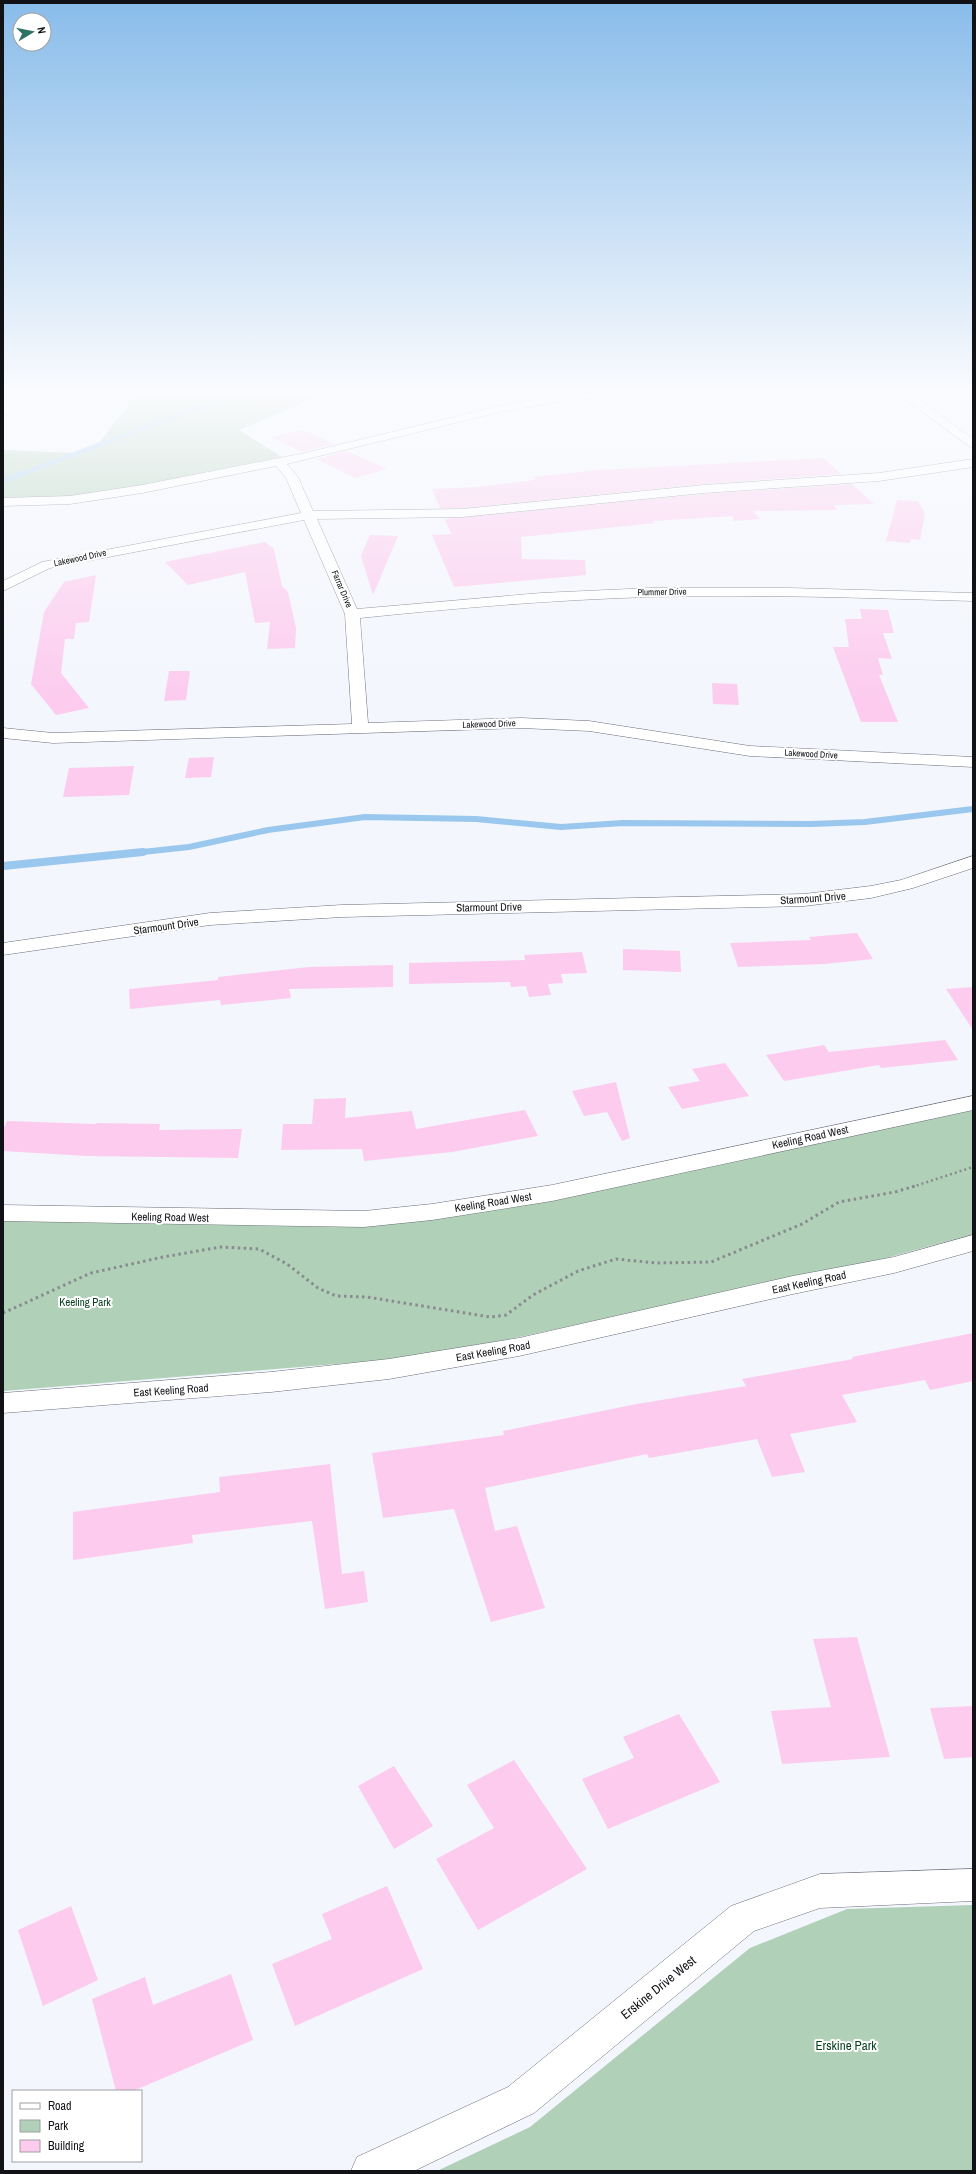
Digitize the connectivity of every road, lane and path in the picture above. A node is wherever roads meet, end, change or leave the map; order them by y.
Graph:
1 (112, 494) edge
2 (300, 494) edge
3 (649, 494) edge
4 (3, 502) edge
5 (310, 515) junction
6 (3, 587) edge
7 (973, 597) edge
8 (352, 614) junction
9 (360, 728) junction
10 (3, 733) edge
11 (973, 762) edge
12 (973, 862) edge
13 (3, 949) edge
14 (973, 1103) edge
15 (973, 1167) edge
16 (3, 1213) edge
17 (973, 1243) edge
18 (3, 1313) edge
19 (3, 1403) edge
20 (973, 1885) edge
21 (371, 2171) edge

1 - 4 street
2 - 5 street, Farrar Drive
3 - 5 street, Lakewood Drive
5 - 6 street, Lakewood Drive
5 - 8 street, Farrar Drive
7 - 8 street, Plummer Drive
8 - 9 street, Farrar Drive
9 - 10 street, Lakewood Drive
9 - 11 street, Lakewood Drive
12 - 13 street, Starmount Drive
14 - 16 street, Keeling Road West
15 - 18 path
17 - 19 street, East Keeling Road
20 - 21 street, Erskine Drive West

